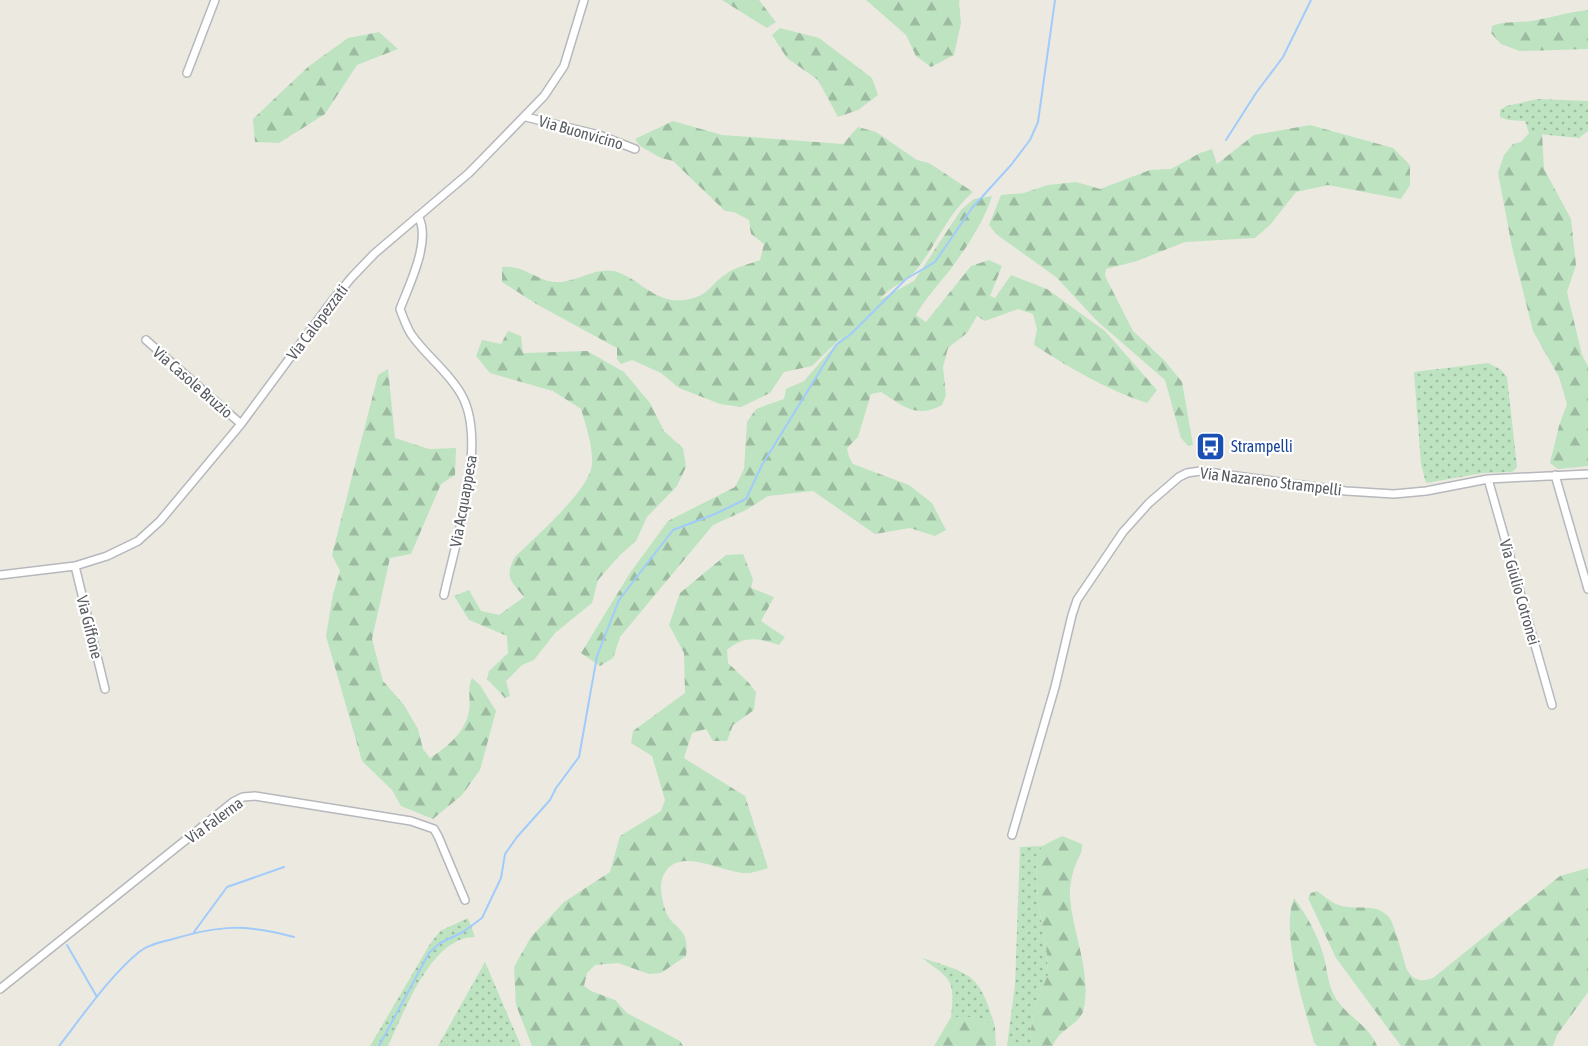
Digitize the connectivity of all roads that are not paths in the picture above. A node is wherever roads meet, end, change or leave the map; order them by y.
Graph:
1 (216, 0) edge
2 (584, 0) edge
3 (187, 73) dead end
4 (526, 117) junction
5 (635, 149) dead end
6 (418, 216) junction
7 (146, 340) dead end
8 (241, 424) junction
9 (1588, 474) edge
10 (1555, 475) junction
11 (1488, 479) junction
12 (75, 566) junction
13 (0, 575) edge
14 (1588, 589) edge
15 (444, 595) dead end
16 (105, 689) dead end
17 (1552, 705) dead end
18 (1012, 836) dead end
19 (465, 900) dead end
20 (0, 989) edge

1 - 3 street
2 - 4 street, Via Calopezzati
4 - 5 street, Via Buonvicino
4 - 6 street, Via Calopezzati
6 - 8 street, Via Calopezzati
6 - 15 street, Via Acquappesa
7 - 8 street, Via Casole Bruzio
8 - 12 street, Via Calopezzati
9 - 10 street, Via Nazareno Strampelli
10 - 11 street, Via Nazareno Strampelli
10 - 14 street
11 - 17 street, Via Giulio Cotronei
11 - 18 street, Via Nazareno Strampelli
12 - 13 street, Via Calopezzati
12 - 16 street, Via Giffone
19 - 20 street, Via Falerna

